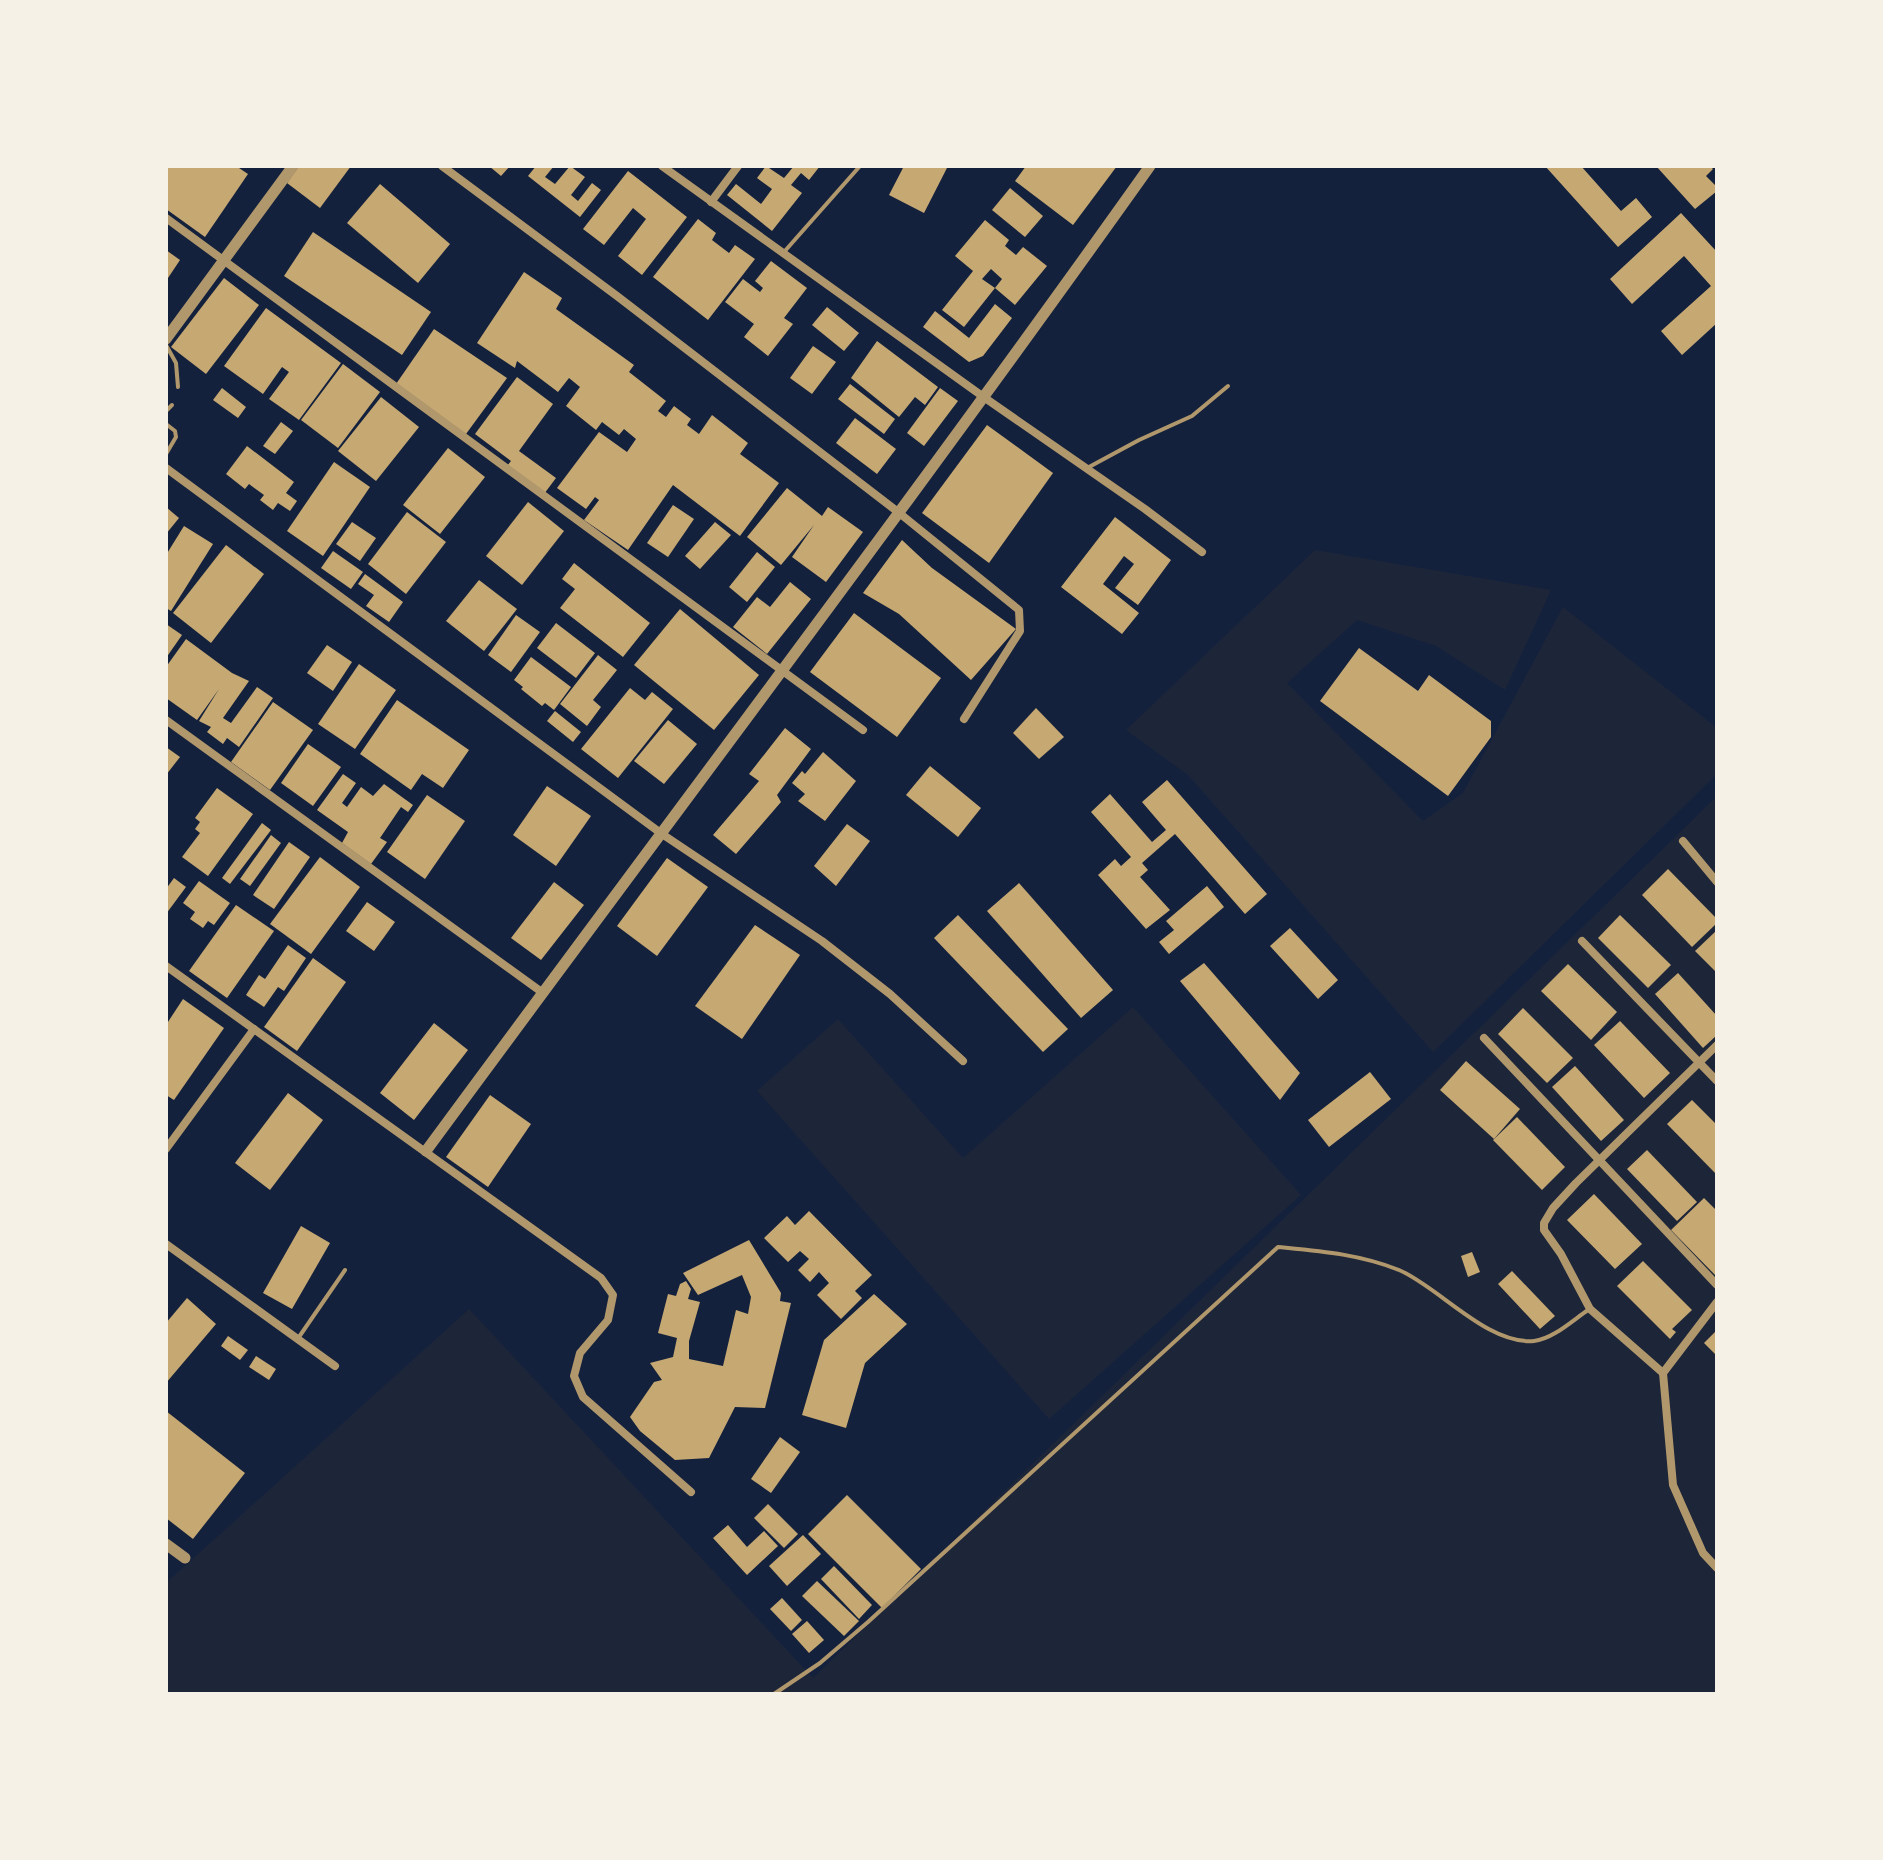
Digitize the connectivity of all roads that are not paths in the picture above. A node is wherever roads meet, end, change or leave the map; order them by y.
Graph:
1 (293, 166) edge
2 (442, 166) edge
3 (662, 166) edge
4 (738, 166) edge
5 (860, 166) edge
6 (1150, 166) edge
7 (711, 202) junction
8 (166, 218) edge
9 (782, 254) junction
10 (224, 262) junction
11 (166, 342) edge
12 (1228, 386) dead end
13 (178, 387) dead end
14 (985, 398) junction
15 (172, 405) dead end
16 (166, 411) edge
17 (166, 424) edge
18 (166, 454) edge
19 (166, 468) edge
20 (1087, 469) junction
21 (898, 512) junction
22 (1202, 552) dead end
23 (780, 671) junction
24 (964, 719) dead end
25 (166, 720) edge
26 (863, 730) dead end
27 (662, 834) junction
28 (1683, 841) dead end
29 (1717, 882) edge
30 (1582, 941) dead end
31 (166, 966) edge
32 (543, 993) junction
33 (254, 1029) junction
34 (1484, 1038) dead end
35 (1717, 1045) edge
36 (963, 1061) dead end
37 (1700, 1062) junction
38 (1717, 1081) edge
39 (166, 1149) edge
40 (426, 1151) junction
41 (1600, 1159) junction
42 (166, 1244) edge
43 (345, 1270) dead end
44 (1717, 1285) edge
45 (1717, 1302) edge
46 (1590, 1309) junction
47 (297, 1340) junction
48 (335, 1366) dead end
49 (1663, 1373) junction
50 (691, 1492) dead end
51 (166, 1544) edge
52 (185, 1558) dead end
53 (1717, 1568) edge
54 (774, 1694) edge

1 - 10 street
2 - 21 street
3 - 7 street
4 - 7 street
5 - 9 lane
6 - 14 street
7 - 9 street
8 - 10 street
9 - 14 street
10 - 11 street
10 - 23 street
11 - 13 lane
12 - 20 lane
14 - 20 street
14 - 21 street
15 - 16 lane
17 - 18 lane
19 - 27 street
20 - 22 street
21 - 23 street
21 - 24 street
23 - 26 street
23 - 27 street
25 - 32 street
27 - 32 street
27 - 36 street
28 - 29 street
30 - 37 street
31 - 33 street
32 - 40 street
33 - 39 street
33 - 40 street
34 - 41 street
35 - 37 street
37 - 38 street
37 - 41 street
40 - 50 street
41 - 44 street
41 - 46 street
42 - 47 street
43 - 47 lane
45 - 49 street
46 - 49 street
46 - 54 lane
47 - 48 street
49 - 53 street
51 - 52 street

